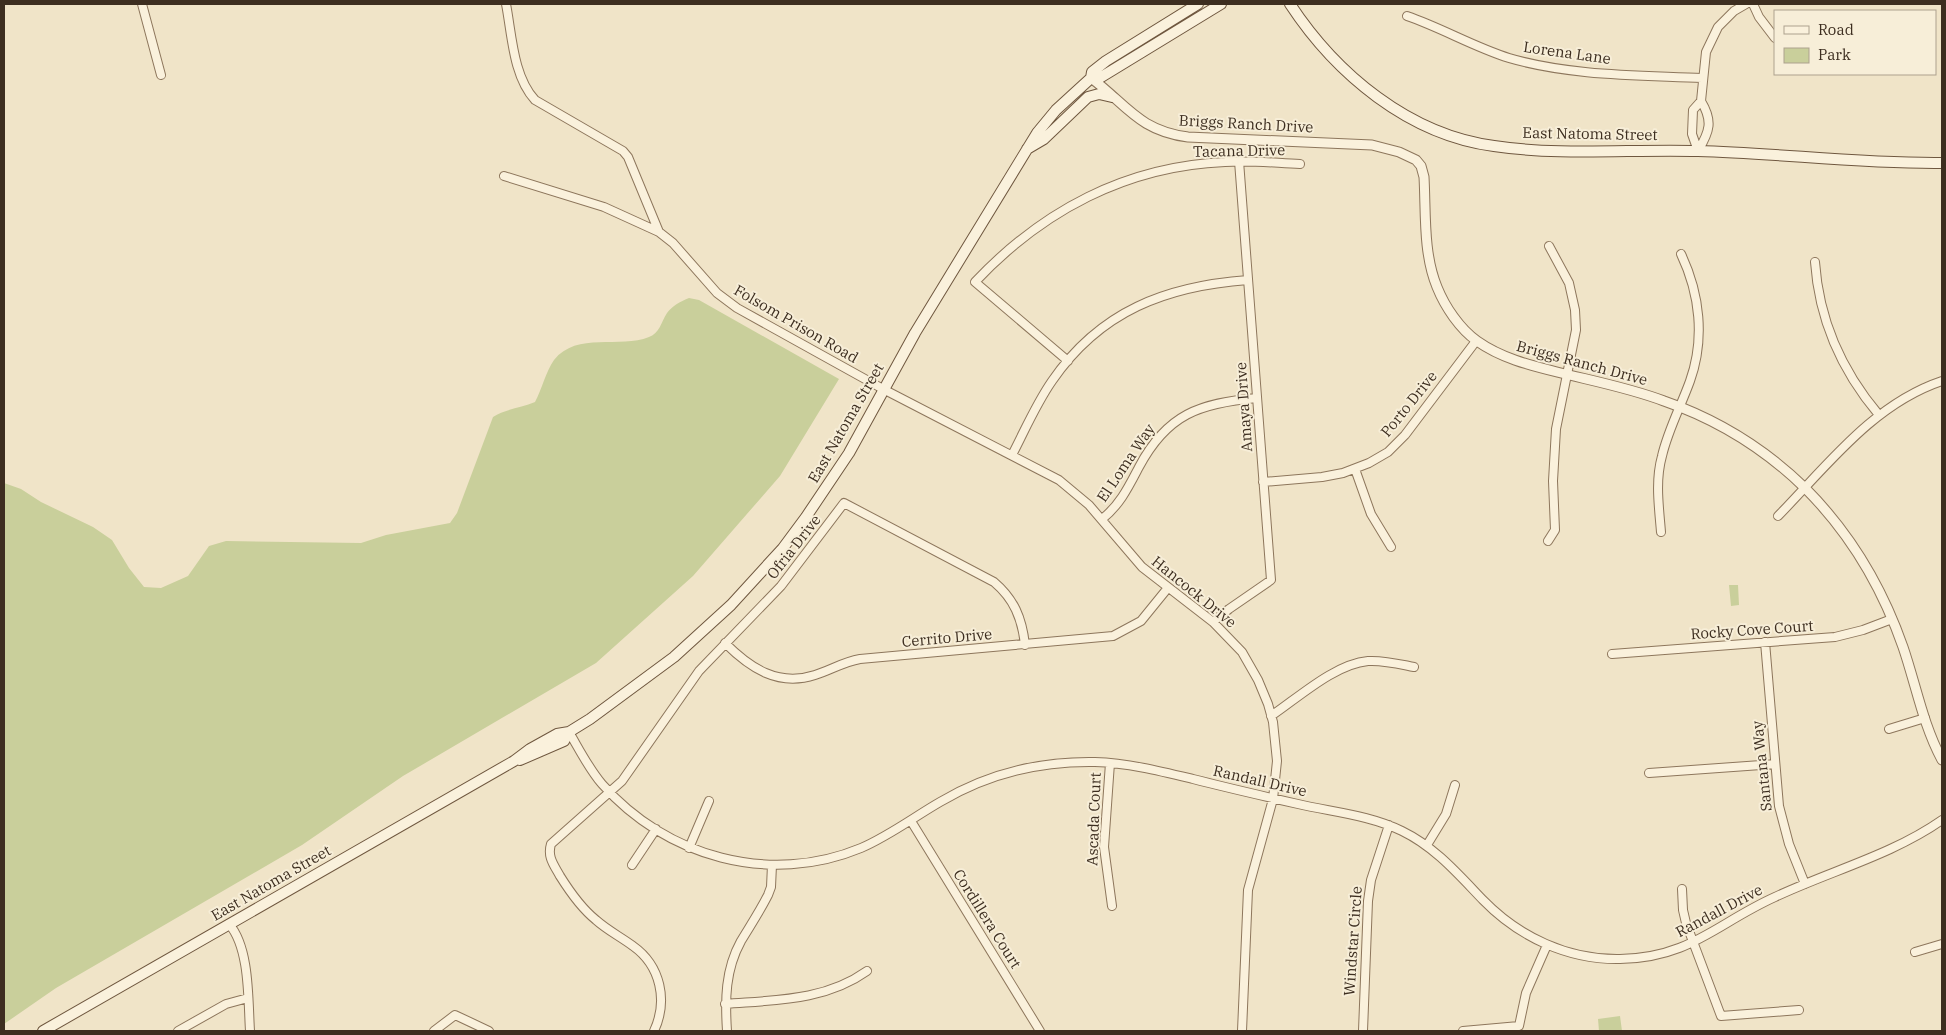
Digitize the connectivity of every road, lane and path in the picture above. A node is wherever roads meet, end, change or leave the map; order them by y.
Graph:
1 (142, 4) edge
2 (506, 4) edge
3 (1198, 4) edge
4 (1221, 4) edge
5 (1290, 4) edge
6 (1746, 4) edge
7 (1753, 4) edge
8 (1407, 16) dead end
9 (1774, 36) edge
10 (161, 75) dead end
11 (1091, 78) junction
12 (1702, 78) junction
13 (1112, 97) junction
14 (1701, 101) junction
15 (1024, 151) junction
16 (1698, 151) junction
17 (1239, 161) junction
18 (1300, 164) dead end
19 (1942, 164) edge
20 (504, 176) dead end
21 (659, 232) junction
22 (1549, 246) dead end
23 (1682, 254) dead end
24 (1815, 262) dead end
25 (1248, 280) junction
26 (1476, 341) junction
27 (1068, 361) junction
28 (1568, 374) junction
29 (1942, 381) edge
30 (883, 389) junction
31 (1257, 398) junction
32 (1680, 406) junction
33 (1879, 415) junction
34 (1012, 455) junction
35 (1355, 469) junction
36 (1263, 482) junction
37 (1805, 489) junction
38 (1778, 516) dead end
39 (1102, 519) junction
40 (1661, 532) dead end
41 (1548, 541) dead end
42 (1391, 547) dead end
43 (1167, 589) junction
44 (1892, 618) junction
45 (1214, 622) junction
46 (1766, 642) junction
47 (725, 643) junction
48 (1025, 645) junction
49 (1612, 654) dead end
50 (1414, 667) dead end
51 (1271, 716) junction
52 (1925, 718) junction
53 (1889, 729) dead end
54 (569, 732) junction
55 (1942, 760) edge
56 (1110, 763) junction
57 (1775, 764) junction
58 (1649, 774) dead end
59 (1455, 785) dead end
60 (610, 792) junction
61 (1273, 798) junction
62 (709, 801) dead end
63 (910, 820) junction
64 (1942, 820) edge
65 (1389, 825) junction
66 (656, 830) junction
67 (1426, 845) junction
68 (690, 848) junction
69 (772, 865) junction
70 (632, 866) dead end
71 (1805, 884) junction
72 (1682, 889) dead end
73 (1112, 906) dead end
74 (229, 924) junction
75 (1695, 943) junction
76 (1942, 944) edge
77 (1547, 945) junction
78 (1915, 952) dead end
79 (867, 971) dead end
80 (248, 998) junction
81 (725, 1004) junction
82 (1799, 1010) dead end
83 (43, 1031) edge
84 (178, 1031) edge
85 (250, 1031) edge
86 (434, 1031) edge
87 (489, 1031) edge
88 (654, 1031) edge
89 (727, 1031) edge
90 (1040, 1031) edge
91 (1242, 1031) edge
92 (1362, 1031) edge
93 (1463, 1031) edge

1 - 10 street
2 - 21 street, Folsom Prison Road
3 - 11 main road, East Natoma Street
4 - 11 main road, East Natoma Street
5 - 16 main road, East Natoma Street
6 - 12 street
7 - 9 street
8 - 12 street, Lorena Lane
11 - 13 street, Briggs Ranch Drive
11 - 15 main road, East Natoma Street
12 - 14 street
13 - 15 main road
13 - 26 street, Briggs Ranch Drive
14 - 16 street
14 - 16 street
15 - 30 main road, East Natoma Street
16 - 19 main road, East Natoma Street
17 - 18 street, Tacana Drive
17 - 25 street, Amaya Drive
17 - 27 street, Tacana Drive
20 - 21 street, Folsom Prison Road
21 - 30 street, Folsom Prison Road
22 - 28 street
23 - 32 street
24 - 33 street
25 - 27 street
25 - 31 street, Amaya Drive
26 - 28 street, Briggs Ranch Drive
26 - 35 street, Porto Drive
27 - 34 street
28 - 32 street, Briggs Ranch Drive
28 - 41 street
29 - 33 street
30 - 34 street, Hancock Drive
30 - 54 main road, East Natoma Street
31 - 36 street, Amaya Drive
31 - 39 street, El Loma Way
32 - 37 street, Briggs Ranch Drive
32 - 40 street
33 - 37 street
34 - 39 street, Hancock Drive
35 - 36 street, Porto Drive
35 - 42 street
36 - 45 street, Amaya Drive
37 - 38 street
37 - 44 street, Briggs Ranch Drive
39 - 43 street, Hancock Drive
43 - 45 street, Hancock Drive
43 - 48 street, Cerrito Drive
44 - 46 street, Rocky Cove Court
44 - 52 street, Briggs Ranch Drive
45 - 51 street, Hancock Drive
46 - 49 street, Rocky Cove Court
46 - 57 street, Santana Way
47 - 48 street, Cerrito Drive
47 - 48 street, Ofria Drive
47 - 60 street, Ofria Drive
50 - 51 street
51 - 61 street, Hancock Drive
52 - 53 street
52 - 55 street, Briggs Ranch Drive
54 - 60 street, Randall Drive
54 - 74 main road, East Natoma Street
56 - 61 street, Randall Drive
56 - 63 street, Randall Drive
56 - 73 street, Ascada Court
57 - 58 street
57 - 71 street, Santana Way
59 - 67 street
60 - 66 street, Randall Drive
60 - 88 street, Ofria Drive
61 - 65 street, Randall Drive
61 - 91 street, Hancock Drive
62 - 68 street
63 - 69 street, Randall Drive
63 - 90 street, Cordillera Court
64 - 71 street, Randall Drive
65 - 67 street, Randall Drive
65 - 92 street, Windstar Circle
66 - 68 street, Randall Drive
66 - 70 street
67 - 77 street, Randall Drive
68 - 69 street, Randall Drive
69 - 81 street
71 - 75 street, Randall Drive
72 - 75 street
74 - 80 street
74 - 83 main road, East Natoma Street
75 - 77 street, Randall Drive
75 - 82 street
76 - 78 street
77 - 93 street
79 - 81 street
80 - 84 street
80 - 85 street
81 - 89 street
86 - 87 street

